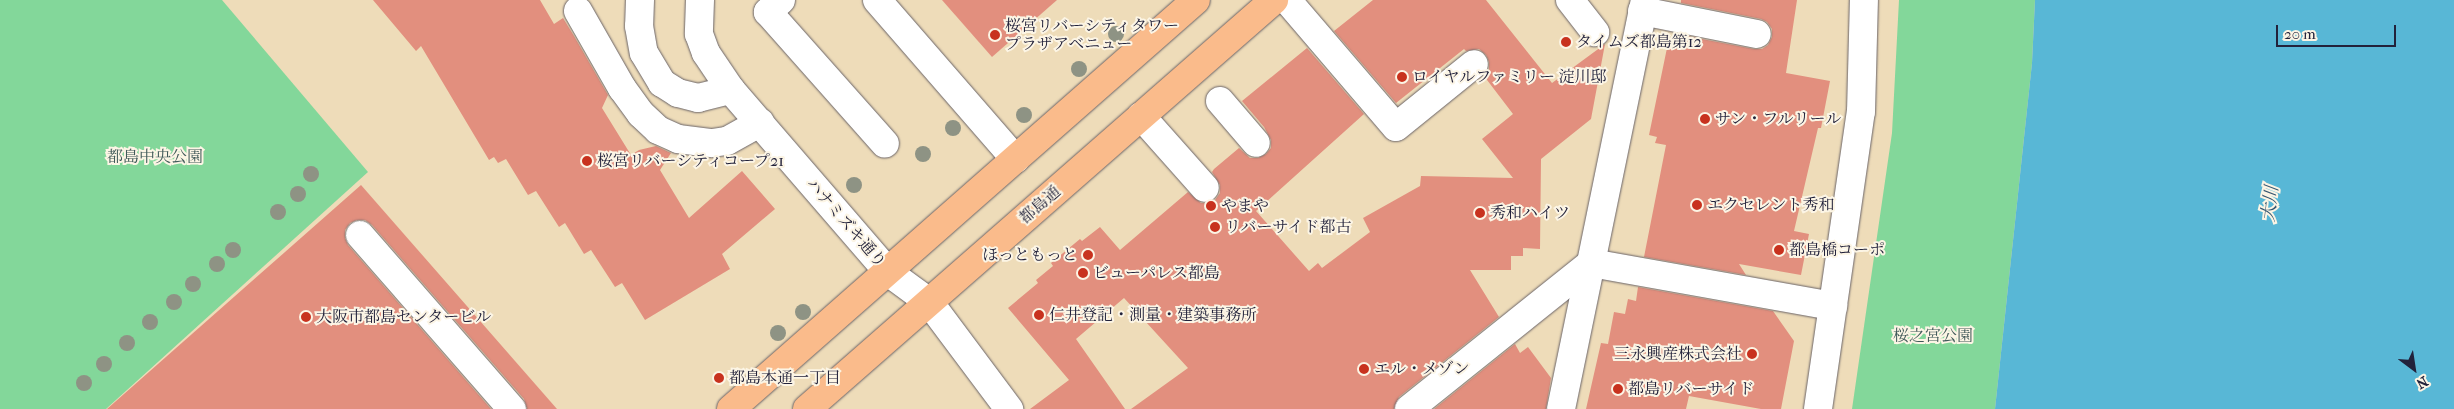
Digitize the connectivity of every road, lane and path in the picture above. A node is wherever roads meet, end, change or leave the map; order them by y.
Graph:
1 (640, 0) edge
2 (700, 0) edge
3 (781, 0) edge
4 (876, 0) edge
5 (1196, 0) edge
6 (1274, 0) edge
7 (1287, 0) edge
8 (1570, 0) edge
9 (1864, 0) edge
10 (1644, 6) edge
11 (578, 11) dead end
12 (1595, 32) dead end
13 (1757, 34) dead end
14 (1474, 64) dead end
15 (731, 90) junction
16 (1220, 101) dead end
17 (1141, 116) junction
18 (760, 123) junction
19 (1256, 143) dead end
20 (885, 144) dead end
21 (1015, 158) junction
22 (1205, 188) dead end
23 (360, 235) dead end
24 (1591, 263) junction
25 (888, 272) junction
26 (929, 302) junction
27 (1833, 306) junction
28 (512, 409) edge
29 (731, 409) edge
30 (807, 409) edge
31 (1009, 409) edge
32 (1409, 409) edge
33 (1561, 409) edge
34 (1818, 409) edge

1 - 15 street
2 - 15 street, ハナミズキ通り
3 - 20 street
4 - 21 street
5 - 21 main road
6 - 17 main road, 都島通
7 - 14 street
8 - 12 street
9 - 27 street
10 - 13 street
10 - 24 street
11 - 18 street
15 - 18 street, ハナミズキ通り
16 - 19 street
17 - 22 street
17 - 26 main road, 都島通
18 - 25 street, ハナミズキ通り
21 - 25 main road
23 - 28 street
24 - 27 street
24 - 32 street
24 - 33 street
25 - 26 street, ハナミズキ通り
25 - 29 main road
26 - 30 main road, 都島通
26 - 31 street, ハナミズキ通り
27 - 34 street

